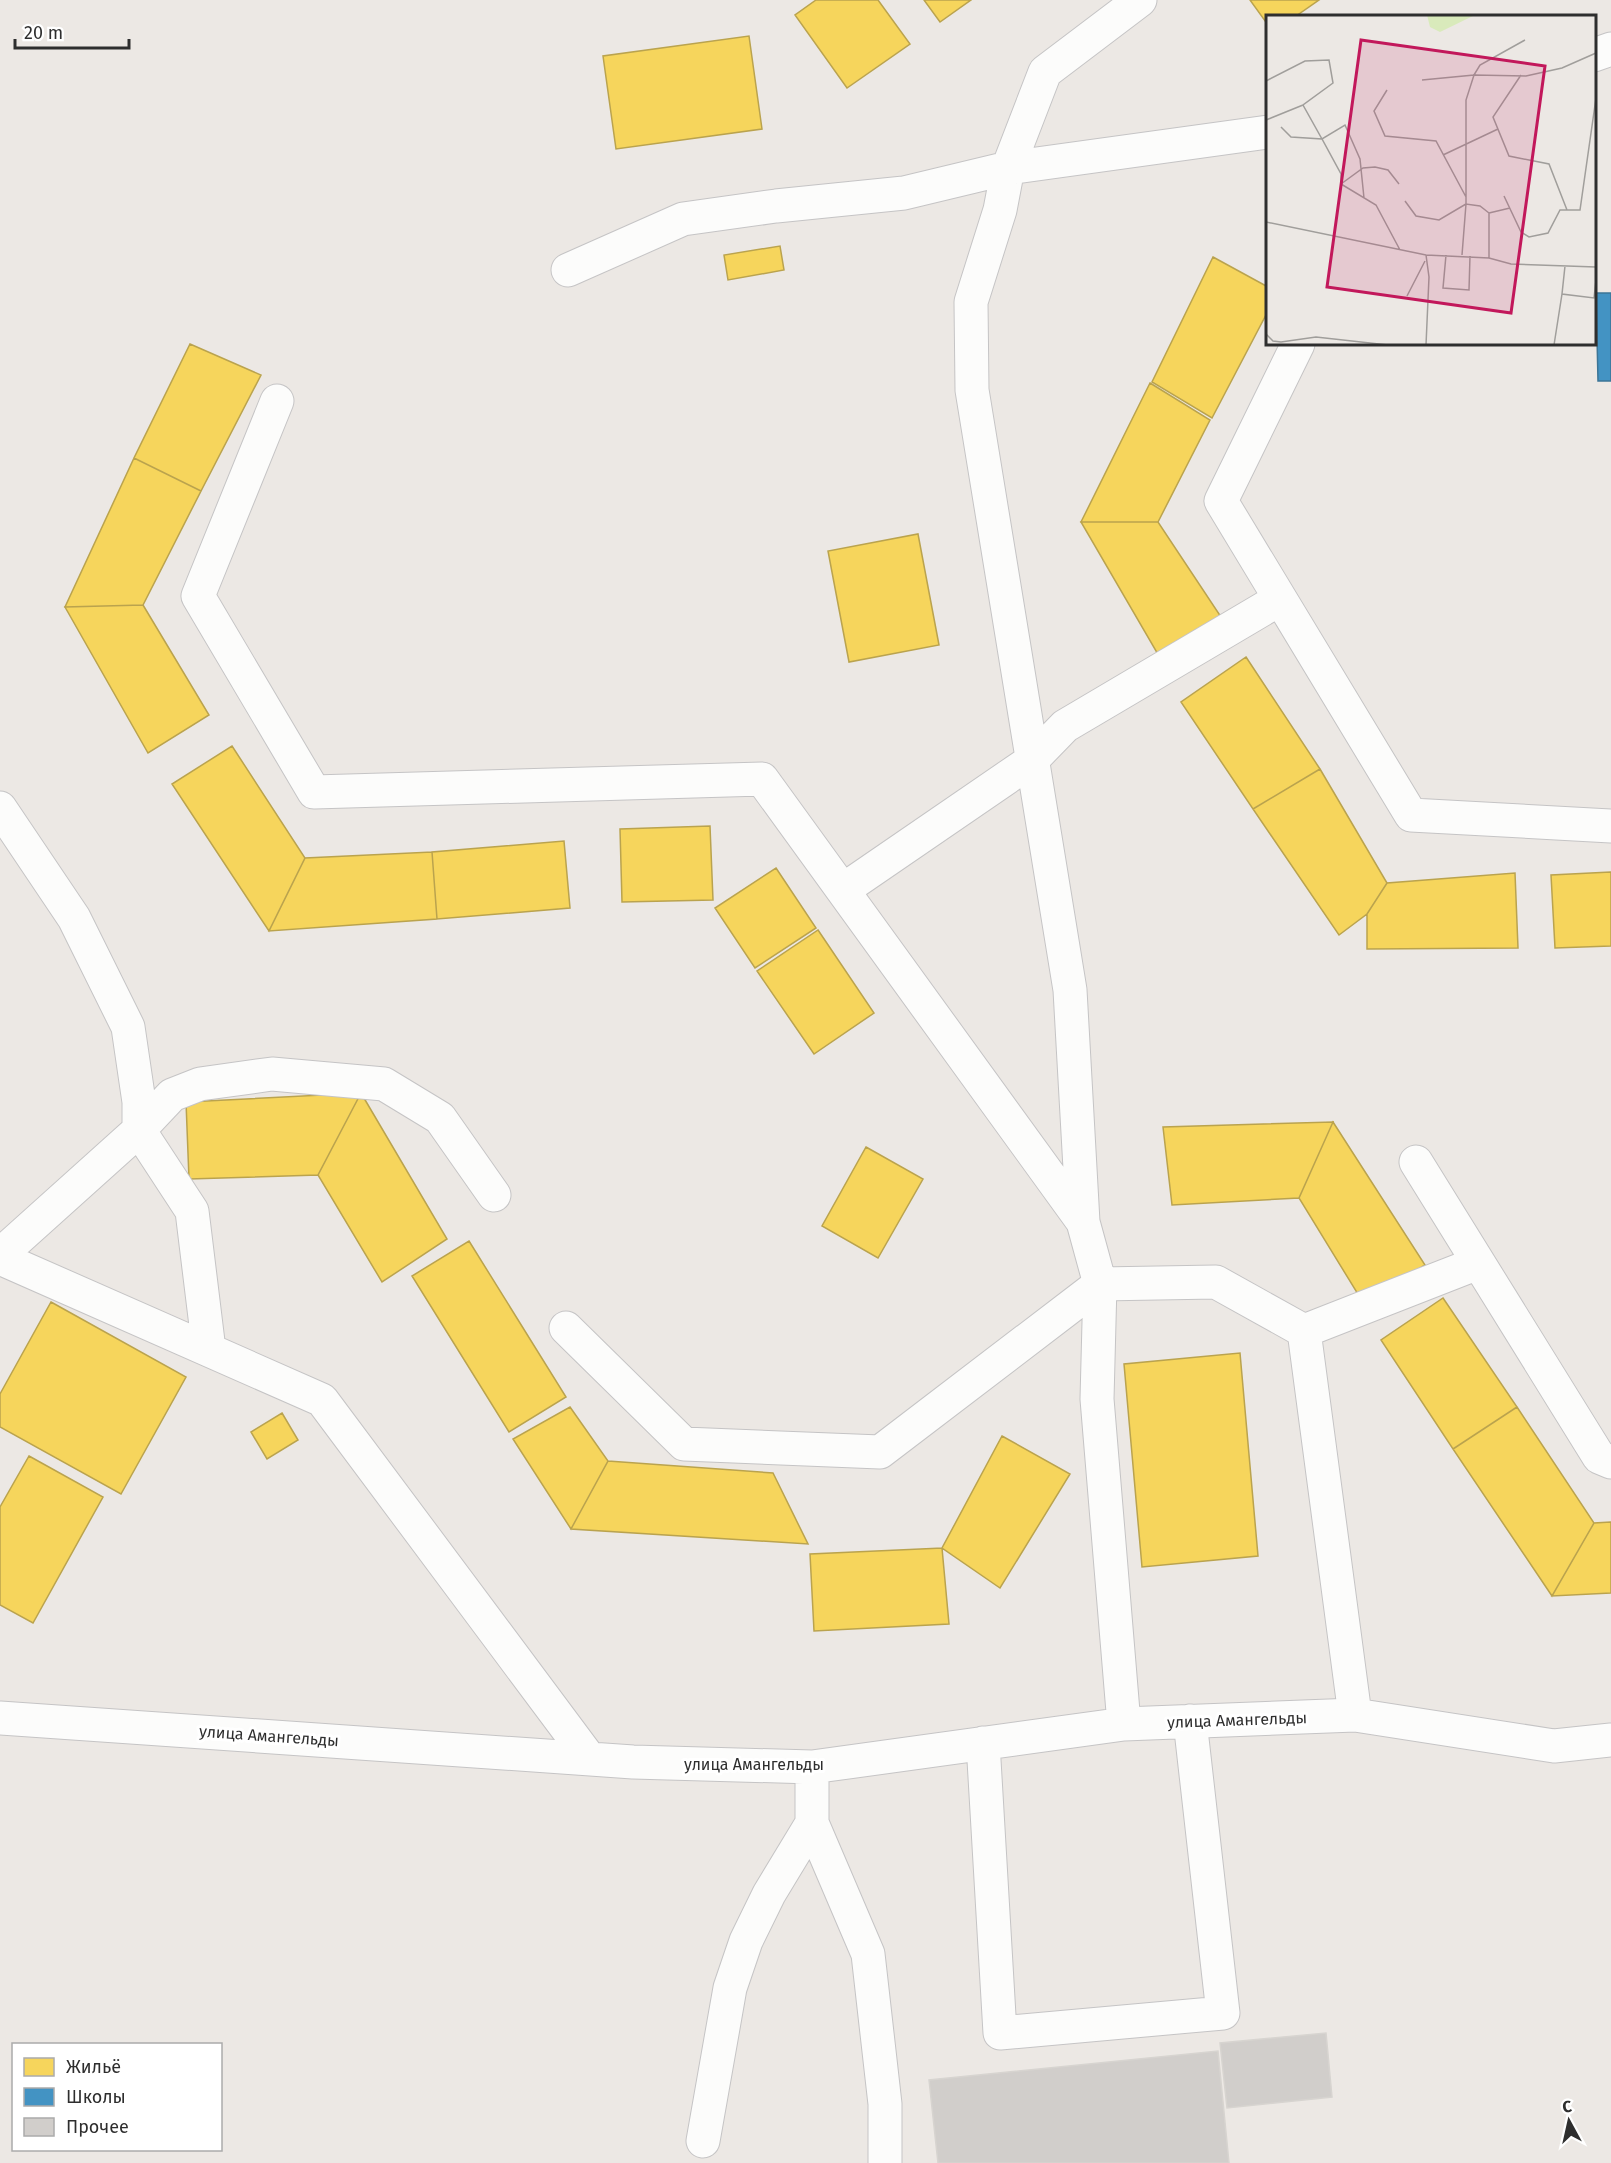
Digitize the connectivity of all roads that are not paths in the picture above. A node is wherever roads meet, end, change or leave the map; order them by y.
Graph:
1 (1140, 0) edge
2 (1611, 49) edge
3 (1596, 54) edge
4 (1266, 132) edge
5 (1008, 168) junction
6 (568, 270) dead end
7 (1298, 345) edge
8 (278, 401) dead end
9 (1280, 599) junction
10 (1031, 761) junction
11 (0, 808) edge
12 (1611, 826) edge
13 (843, 891) junction
14 (140, 1130) junction
15 (1416, 1162) dead end
16 (494, 1195) dead end
17 (1083, 1222) junction
18 (0, 1257) edge
19 (1478, 1263) junction
20 (1100, 1284) junction
21 (566, 1328) dead end
22 (1304, 1331) junction
23 (209, 1350) junction
24 (1611, 1462) edge
25 (1355, 1715) junction
26 (0, 1718) edge
27 (1190, 1721) junction
28 (1124, 1724) junction
29 (1611, 1740) edge
30 (983, 1743) junction
31 (589, 1758) junction
32 (812, 1767) junction
33 (812, 1823) junction
34 (703, 2141) dead end
35 (885, 2163) edge

1 - 5 street
2 - 3 street
4 - 5 street
5 - 6 street
5 - 10 street
7 - 9 street
8 - 13 street
9 - 10 street
9 - 12 street
10 - 13 street
10 - 17 street
11 - 14 street
13 - 17 street
14 - 16 street
14 - 18 street
14 - 23 street
15 - 19 street
17 - 20 street
18 - 23 street
19 - 22 street
19 - 24 street
20 - 21 street
20 - 22 street
20 - 28 street
22 - 25 street
23 - 31 street
25 - 27 street, улица Амангельды
25 - 29 street, улица Амангельды
26 - 31 street, улица Амангельды
27 - 28 street, улица Амангельды
27 - 30 street
28 - 30 street, улица Амангельды
30 - 32 street, улица Амангельды
31 - 32 street, улица Амангельды
32 - 33 street
33 - 34 street
33 - 35 street

